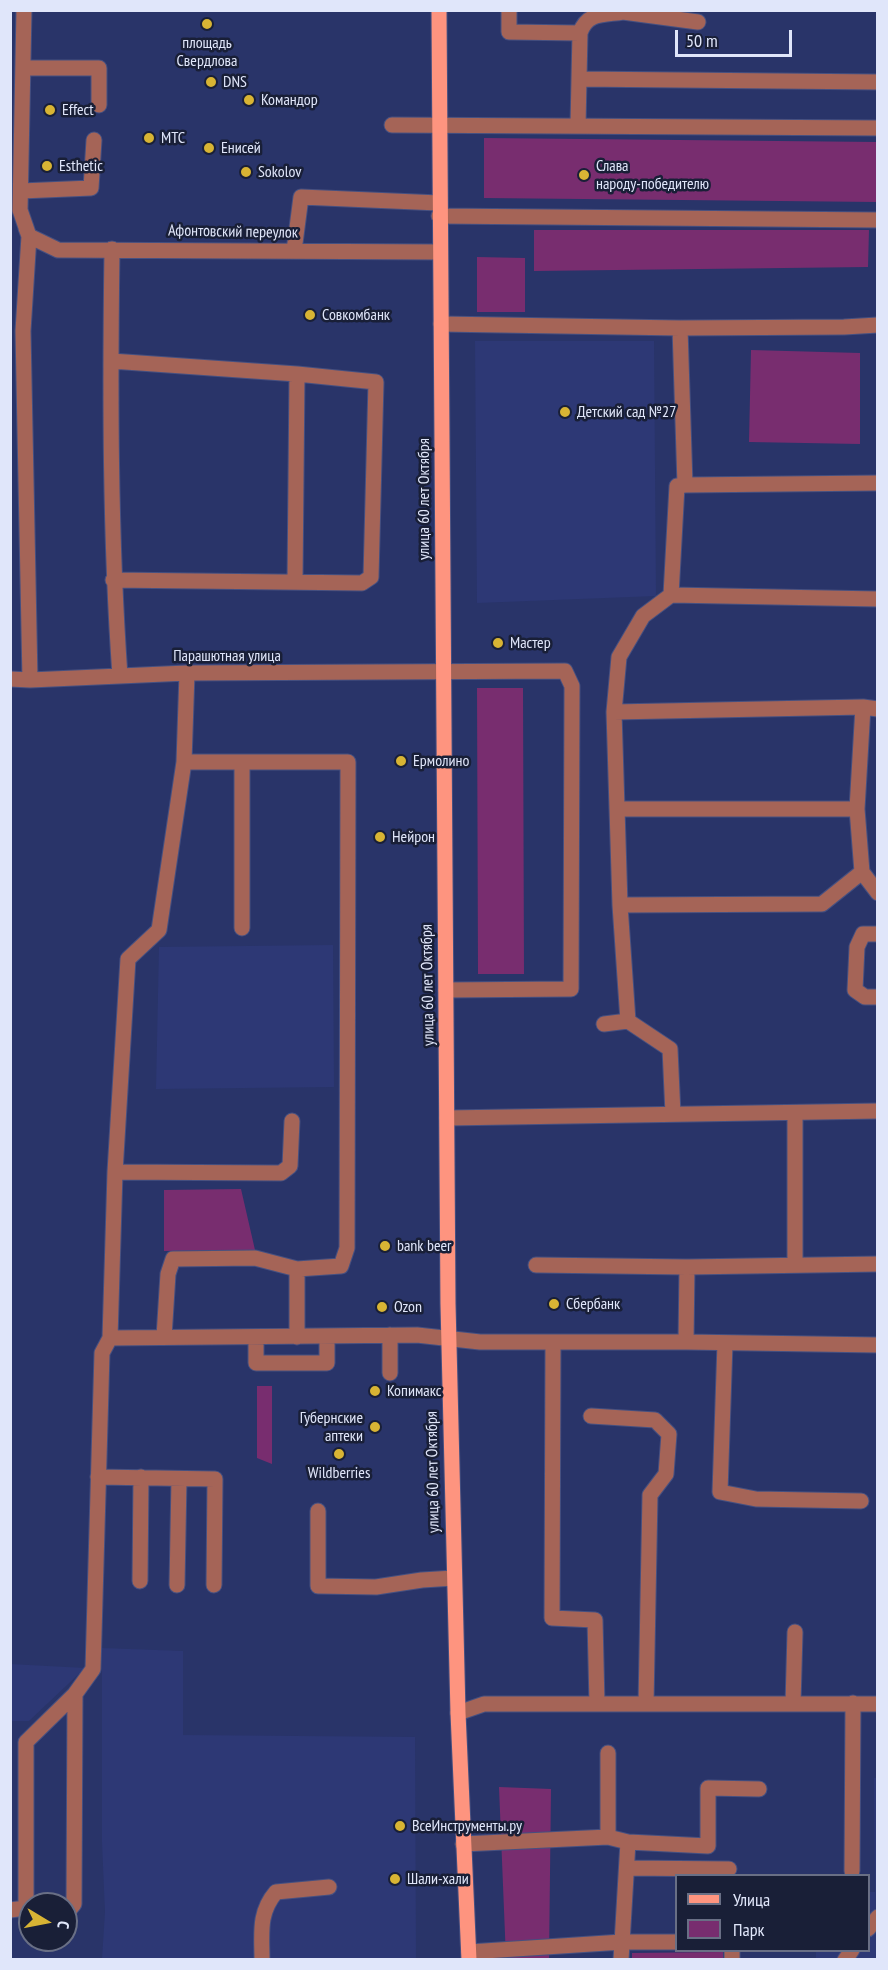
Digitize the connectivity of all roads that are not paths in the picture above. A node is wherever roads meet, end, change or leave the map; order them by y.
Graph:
1 (24, 10) edge
2 (439, 10) edge
3 (509, 10) edge
4 (623, 11) edge
5 (698, 22) dead end
6 (580, 33) junction
7 (19, 59) edge
8 (579, 79) junction
9 (878, 82) edge
10 (99, 105) dead end
11 (392, 125) dead end
12 (440, 125) junction
13 (578, 125) junction
14 (878, 128) edge
15 (94, 140) dead end
16 (21, 191) junction
17 (439, 209) junction
18 (15, 210) edge
19 (878, 220) edge
20 (28, 236) junction
21 (112, 249) junction
22 (294, 251) junction
23 (440, 252) junction
24 (441, 324) junction
25 (878, 325) edge
26 (680, 328) junction
27 (111, 361) junction
28 (297, 374) junction
29 (878, 483) edge
30 (685, 485) junction
31 (113, 580) junction
32 (295, 581) junction
33 (671, 595) junction
34 (878, 599) edge
35 (443, 672) junction
36 (187, 673) junction
37 (120, 676) junction
38 (10, 679) edge
39 (30, 680) junction
40 (870, 708) edge
41 (614, 712) junction
42 (184, 762) junction
43 (242, 762) junction
44 (617, 809) junction
45 (857, 809) junction
46 (862, 872) junction
47 (878, 893) edge
48 (620, 905) junction
49 (242, 928) dead end
50 (878, 934) edge
51 (446, 990) junction
52 (878, 997) edge
53 (628, 1021) junction
54 (604, 1024) dead end
55 (878, 1111) edge
56 (795, 1113) junction
57 (673, 1114) junction
58 (447, 1118) junction
59 (292, 1121) dead end
60 (115, 1172) junction
61 (878, 1264) edge
62 (537, 1265) dead end
63 (795, 1265) junction
64 (687, 1267) junction
65 (297, 1269) junction
66 (390, 1335) junction
67 (327, 1336) junction
68 (164, 1337) junction
69 (297, 1337) junction
70 (110, 1338) junction
71 (256, 1338) junction
72 (449, 1339) junction
73 (686, 1342) junction
74 (725, 1342) junction
75 (553, 1343) junction
76 (878, 1345) edge
77 (390, 1372) dead end
78 (591, 1416) dead end
79 (98, 1477) junction
80 (141, 1478) junction
81 (179, 1479) junction
82 (861, 1501) dead end
83 (318, 1511) dead end
84 (454, 1578) junction
85 (140, 1581) dead end
86 (177, 1585) dead end
87 (214, 1585) dead end
88 (795, 1632) dead end
89 (75, 1694) junction
90 (853, 1703) junction
91 (597, 1704) junction
92 (646, 1704) junction
93 (793, 1704) junction
94 (878, 1704) edge
95 (458, 1713) junction
96 (608, 1753) dead end
97 (759, 1789) dead end
98 (609, 1837) junction
99 (628, 1842) junction
100 (463, 1844) junction
101 (628, 1868) junction
102 (729, 1869) dead end
103 (852, 1870) dead end
104 (329, 1887) dead end
105 (22, 1892) edge
106 (74, 1892) edge
107 (621, 1942) junction
108 (675, 1942) edge
109 (560, 1953) edge
110 (469, 1956) edge
111 (262, 1959) edge
112 (621, 1959) edge

1 - 7 street
2 - 12 main road, улица 60 лет Октября
3 - 6 street
4 - 5 street
4 - 6 street
6 - 8 street
7 - 10 street
7 - 16 street
8 - 9 street
8 - 13 street
11 - 12 street
12 - 13 street
12 - 17 main road, улица 60 лет Октября
13 - 14 street
15 - 16 street
16 - 18 street
17 - 19 street
17 - 22 street
17 - 23 main road, улица 60 лет Октября
18 - 20 street
20 - 21 street, Афонтовский переулок
20 - 39 street
21 - 22 street, Афонтовский переулок
21 - 27 street
22 - 23 street, Афонтовский переулок
23 - 24 main road, улица 60 лет Октября
24 - 26 street
24 - 35 main road, улица 60 лет Октября
25 - 26 street
26 - 30 street
27 - 28 street
27 - 31 street
28 - 32 street
28 - 32 street
29 - 30 street
30 - 33 street
31 - 32 street
31 - 37 street
33 - 34 street
33 - 41 street
35 - 36 street, Парашютная улица
35 - 51 main road, улица 60 лет Октября
35 - 51 street, Парашютная улица
36 - 37 street, Парашютная улица
36 - 42 street
37 - 39 street, Парашютная улица
38 - 39 street, Парашютная улица
40 - 41 street
40 - 45 street
41 - 44 street
42 - 43 street
42 - 60 street
43 - 49 street
43 - 65 street
44 - 45 street
44 - 48 street
45 - 46 street
46 - 47 street
46 - 48 street
48 - 53 street
50 - 52 street
51 - 58 main road, улица 60 лет Октября
53 - 54 street
53 - 57 street
55 - 56 street
56 - 57 street
56 - 63 street
57 - 58 street
58 - 72 main road, улица 60 лет Октября
59 - 60 street
60 - 70 street
61 - 63 street
62 - 64 street
63 - 64 street
64 - 73 street
65 - 68 street
65 - 69 street
66 - 67 street
66 - 72 street
66 - 77 street
67 - 69 street
67 - 71 street
68 - 70 street
68 - 71 street
69 - 71 street
70 - 79 street
72 - 75 street
72 - 84 main road, улица 60 лет Октября
73 - 74 street
73 - 75 street
74 - 76 street
74 - 82 street
75 - 91 street
78 - 92 street
79 - 80 street
79 - 89 street
80 - 81 street
80 - 85 street
81 - 86 street
81 - 87 street
83 - 84 street
84 - 95 main road, улица 60 лет Октября
88 - 93 street
89 - 105 street
89 - 106 street
90 - 93 street
90 - 94 street
90 - 103 street
91 - 92 street
91 - 95 street
92 - 93 street
95 - 100 main road, улица 60 лет Октября
96 - 98 street
97 - 99 street
98 - 99 street
98 - 100 street
99 - 101 street
100 - 110 main road, улица 60 лет Октября
101 - 102 street
101 - 107 street
104 - 111 street
107 - 108 street
107 - 109 street
107 - 112 street
109 - 110 street

